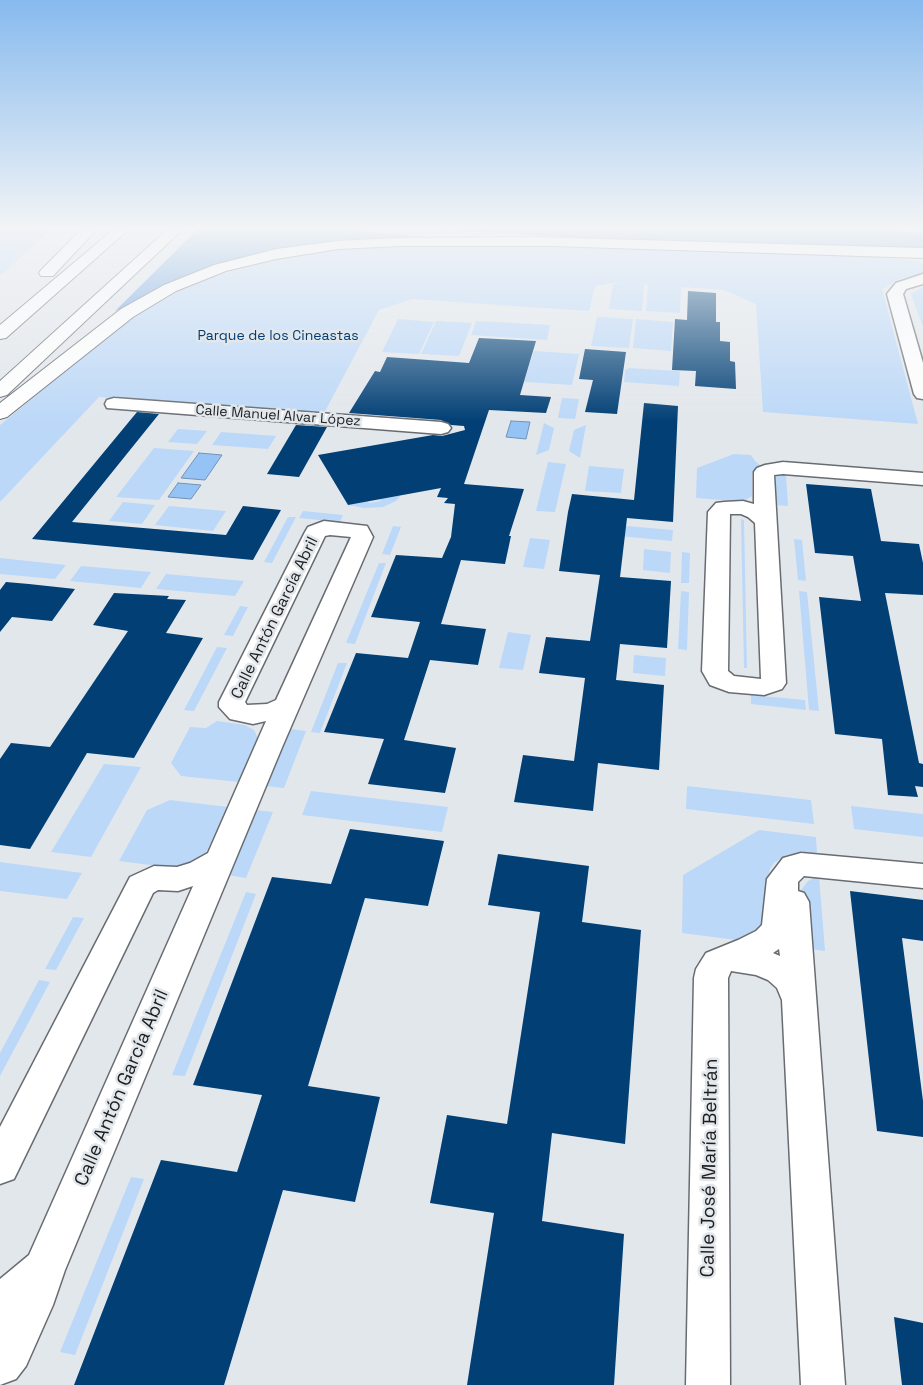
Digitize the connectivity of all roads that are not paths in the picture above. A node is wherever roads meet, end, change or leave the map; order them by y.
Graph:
1 (46, 294) edge
2 (106, 294) edge
3 (107, 294) edge
4 (160, 294) edge
5 (896, 294) edge
6 (0, 334) edge
7 (0, 390) edge
8 (923, 394) edge
9 (0, 398) edge
10 (114, 404) dead end
11 (0, 413) edge
12 (441, 428) dead end
13 (923, 479) edge
14 (764, 495) junction
15 (744, 507) junction
16 (766, 521) junction
17 (287, 705) junction
18 (253, 715) junction
19 (269, 745) junction
20 (221, 859) junction
21 (791, 869) junction
22 (923, 876) edge
23 (178, 879) junction
24 (201, 907) junction
25 (727, 958) junction
26 (798, 999) junction
27 (0, 1166) edge
28 (44, 1270) junction
29 (0, 1300) edge
30 (0, 1363) edge
31 (708, 1385) edge
32 (823, 1385) edge

1 - 6 highway
2 - 7 highway
3 - 9 highway
4 - 11 highway
5 - 8 street
10 - 12 street, Calle Manuel Alvar López
13 - 14 street
14 - 15 street
14 - 16 street
15 - 16 street
15 - 16 street
17 - 18 street, Calle Antón García Abril
17 - 18 street, Calle Antón García Abril
17 - 19 street, Calle Antón García Abril
18 - 19 street, Calle Antón García Abril
19 - 20 street, Calle Antón García Abril
20 - 23 street
20 - 24 street, Calle Antón García Abril
21 - 22 street
21 - 25 street, Calle José María Beltrán
21 - 26 street
23 - 24 street
23 - 27 street
24 - 28 street, Calle Antón García Abril
25 - 26 street
25 - 31 street, Calle José María Beltrán
26 - 32 street
28 - 29 street, Calle Antón García Abril
28 - 30 street, Calle Antón García Abril

